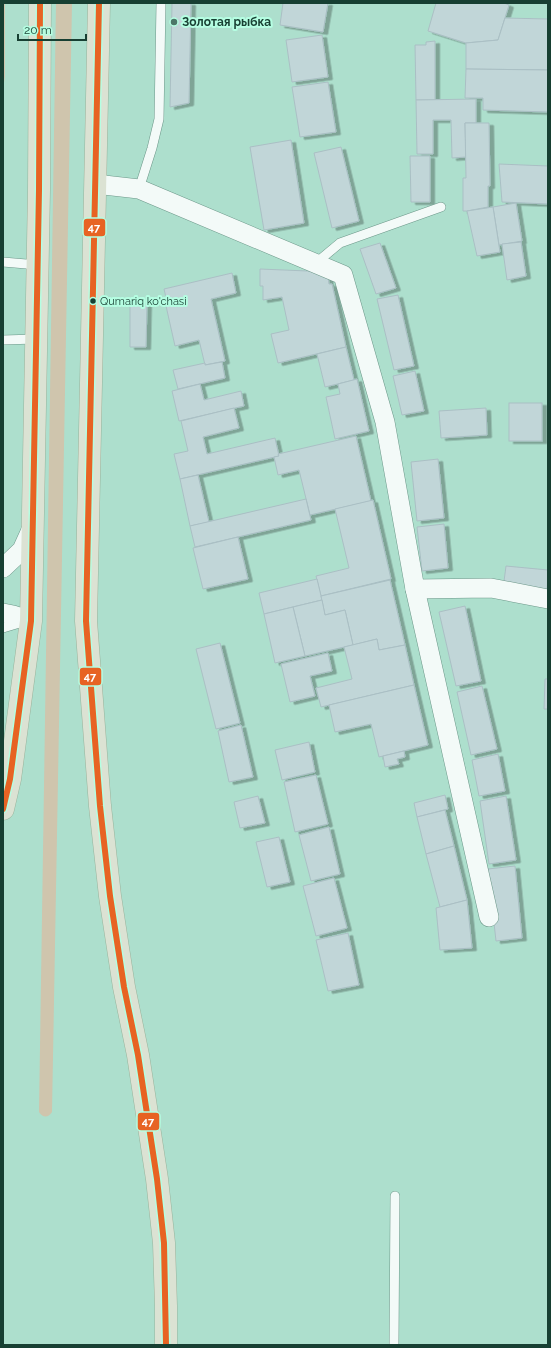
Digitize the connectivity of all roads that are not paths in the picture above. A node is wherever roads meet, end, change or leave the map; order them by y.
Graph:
1 (40, 3) edge
2 (99, 3) edge
3 (161, 3) edge
4 (95, 184) junction
5 (139, 189) junction
6 (441, 207) dead end
7 (3, 262) edge
8 (316, 263) junction
9 (38, 265) junction
10 (36, 339) junction
11 (3, 340) edge
12 (33, 524) junction
13 (3, 568) edge
14 (415, 589) junction
15 (548, 599) edge
16 (3, 613) edge
17 (31, 621) junction
18 (3, 628) edge
19 (3, 809) edge
20 (489, 917) dead end
21 (395, 1196) dead end
22 (166, 1345) edge
23 (394, 1345) edge

1 - 9 highway
2 - 4 highway
3 - 5 lane
4 - 5 street
4 - 22 highway
5 - 8 street
6 - 8 lane
7 - 9 lane
8 - 14 street
9 - 10 highway
10 - 11 lane
10 - 12 highway
12 - 13 street
12 - 17 highway
14 - 15 street
14 - 20 street
16 - 17 street
17 - 18 lane
17 - 19 highway
21 - 23 lane

